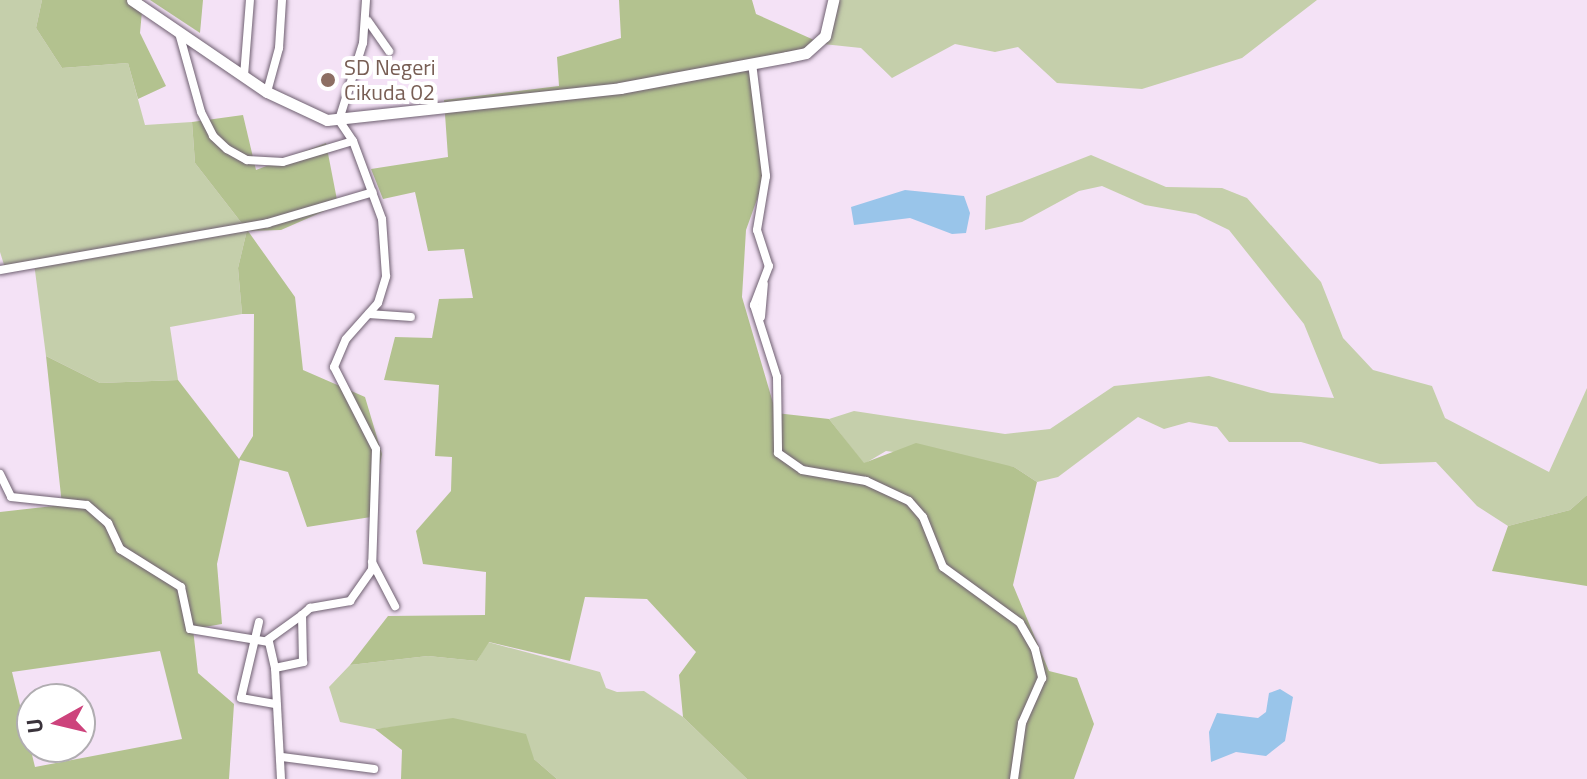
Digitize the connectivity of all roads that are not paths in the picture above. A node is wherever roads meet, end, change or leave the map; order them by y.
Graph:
1 (132, 0) edge
2 (250, 0) edge
3 (282, 0) edge
4 (366, 0) edge
5 (833, 0) edge
6 (368, 21) junction
7 (179, 33) junction
8 (389, 51) dead end
9 (752, 63) junction
10 (244, 76) junction
11 (267, 92) junction
12 (339, 120) junction
13 (353, 141) junction
14 (373, 192) junction
15 (0, 270) edge
16 (369, 314) junction
17 (411, 317) dead end
18 (0, 474) edge
19 (372, 562) junction
20 (395, 606) dead end
21 (302, 615) junction
22 (259, 622) dead end
23 (255, 638) junction
24 (266, 641) junction
25 (275, 668) junction
26 (276, 704) junction
27 (282, 757) junction
28 (374, 769) dead end
29 (281, 779) edge
30 (1014, 779) edge

1 - 7 street
2 - 10 street
3 - 11 street
4 - 6 street
5 - 9 street
6 - 8 street
6 - 12 street
7 - 10 street
7 - 13 street
9 - 12 street
9 - 30 street
10 - 11 street
11 - 12 street
12 - 13 street
13 - 14 street
14 - 15 street
14 - 16 street
16 - 17 street
16 - 19 street
18 - 23 street
19 - 20 street
19 - 21 street
21 - 24 street
21 - 25 street
22 - 23 street
23 - 24 street
23 - 26 street
24 - 25 street
25 - 26 street
26 - 27 street
27 - 28 street
27 - 29 street

